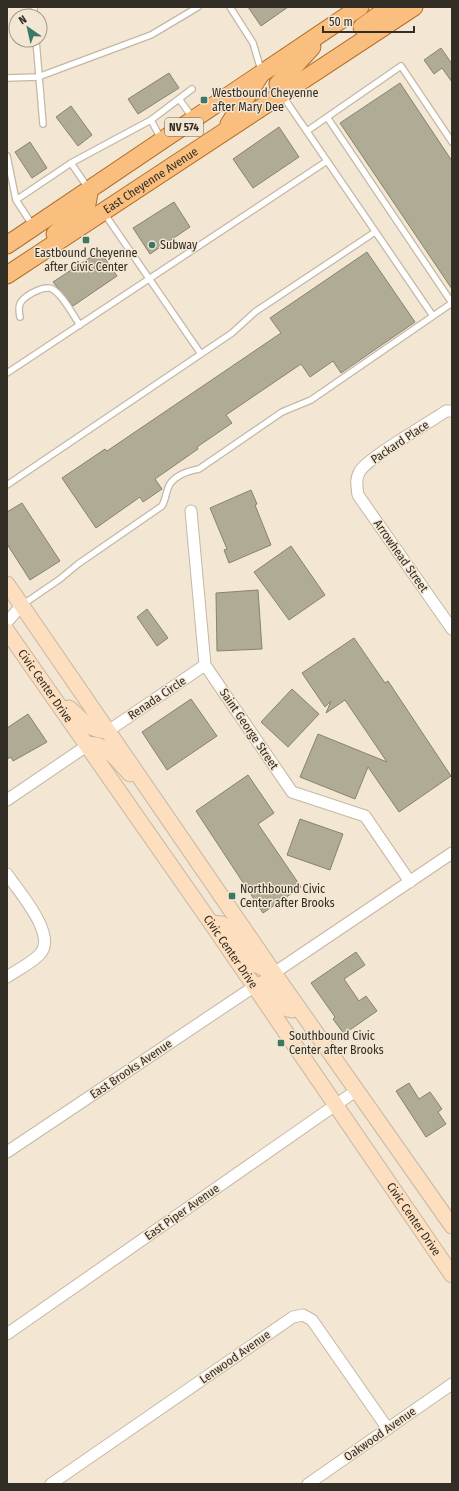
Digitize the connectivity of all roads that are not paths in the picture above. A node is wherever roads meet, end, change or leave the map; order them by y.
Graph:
1 (198, 7) edge
2 (230, 7) edge
3 (390, 7) edge
4 (414, 7) edge
5 (350, 11) edge
6 (328, 29) junction
7 (36, 48) edge
8 (341, 54) junction
9 (262, 73) junction
10 (38, 77) junction
11 (7, 78) edge
12 (192, 89) dead end
13 (281, 94) junction
14 (179, 99) junction
15 (327, 117) junction
16 (151, 120) junction
17 (194, 120) junction
18 (43, 124) dead end
19 (307, 131) junction
20 (223, 132) junction
21 (162, 141) junction
22 (452, 142) edge
23 (7, 156) edge
24 (327, 162) junction
25 (71, 163) junction
26 (89, 190) junction
27 (16, 200) junction
28 (103, 212) junction
29 (34, 227) junction
30 (375, 232) junction
31 (7, 245) edge
32 (24, 264) junction
33 (7, 276) edge
34 (150, 279) junction
35 (452, 303) edge
36 (433, 316) junction
37 (20, 317) dead end
38 (80, 325) junction
39 (201, 354) junction
40 (8, 371) edge
41 (452, 411) edge
42 (356, 482) joint
43 (7, 485) edge
44 (191, 511) dead end
45 (7, 584) edge
46 (21, 606) junction
47 (7, 622) edge
48 (452, 629) edge
49 (7, 631) edge
50 (205, 665) junction
51 (47, 687) junction
52 (108, 731) junction
53 (88, 745) junction
54 (155, 799) junction
55 (7, 800) edge
56 (452, 853) edge
57 (7, 874) edge
58 (410, 882) junction
59 (211, 923) junction
60 (274, 973) junction
61 (7, 977) edge
62 (255, 986) junction
63 (297, 1006) junction
64 (356, 1090) junction
65 (335, 1105) junction
66 (7, 1152) edge
67 (452, 1226) edge
68 (452, 1275) edge
69 (7, 1334) edge
70 (452, 1384) edge
71 (388, 1429) junction
72 (51, 1484) edge
73 (308, 1484) edge

1 - 10 lane
2 - 9 lane
3 - 8 main road
4 - 8 main road, East Cheyenne Avenue / NV 574
5 - 6 main road, East Cheyenne Avenue / NV 574
6 - 9 main road, East Cheyenne Avenue / NV 574
6 - 13 main road
7 - 10 lane
8 - 13 main road, East Cheyenne Avenue / NV 574
9 - 17 main road, East Cheyenne Avenue / NV 574
9 - 20 main road
10 - 11 lane
10 - 18 lane
12 - 14 lane
13 - 19 lane
13 - 20 main road, East Cheyenne Avenue / NV 574
14 - 16 lane
14 - 17 lane
15 - 19 lane
15 - 22 lane
15 - 35 lane
16 - 21 lane
16 - 25 lane
17 - 21 main road, East Cheyenne Avenue / NV 574
19 - 24 lane
20 - 28 main road, East Cheyenne Avenue / NV 574
21 - 26 main road, East Cheyenne Avenue / NV 574
21 - 28 main road
23 - 27 lane
24 - 30 lane
24 - 34 lane
25 - 26 lane
25 - 27 lane
26 - 29 main road, East Cheyenne Avenue / NV 574
26 - 32 main road
27 - 29 lane
28 - 32 main road, East Cheyenne Avenue / NV 574
28 - 34 lane
29 - 31 main road, East Cheyenne Avenue / NV 574
30 - 36 lane
30 - 39 lane
32 - 33 main road, East Cheyenne Avenue / NV 574
34 - 38 lane
34 - 39 lane
35 - 36 lane
36 - 46 lane
37 - 38 lane
38 - 40 lane
39 - 43 lane
41 - 42 street, Packard Place
42 - 48 street, Arrowhead Street
44 - 50 street, Saint George Street
45 - 46 main road, Civic Center Drive
46 - 47 street
46 - 52 main road, Civic Center Drive
49 - 51 main road, Civic Center Drive
50 - 52 street, Renada Circle
50 - 58 street, Saint George Street
51 - 52 main road
51 - 53 main road, Civic Center Drive
52 - 54 main road, Civic Center Drive
53 - 54 main road
53 - 55 street
53 - 59 main road, Civic Center Drive
54 - 60 main road, Civic Center Drive
56 - 58 street
57 - 61 street
58 - 60 street
59 - 60 main road
59 - 62 main road, Civic Center Drive
60 - 63 main road, Civic Center Drive
62 - 63 main road
62 - 65 main road, Civic Center Drive
62 - 66 street, East Brooks Avenue
63 - 64 main road, Civic Center Drive
64 - 65 street, East Piper Avenue
64 - 67 main road, Civic Center Drive
65 - 68 main road, Civic Center Drive
65 - 69 street, East Piper Avenue
70 - 71 street, Oakwood Avenue
71 - 72 street, Lenwood Avenue
71 - 73 street, Oakwood Avenue

